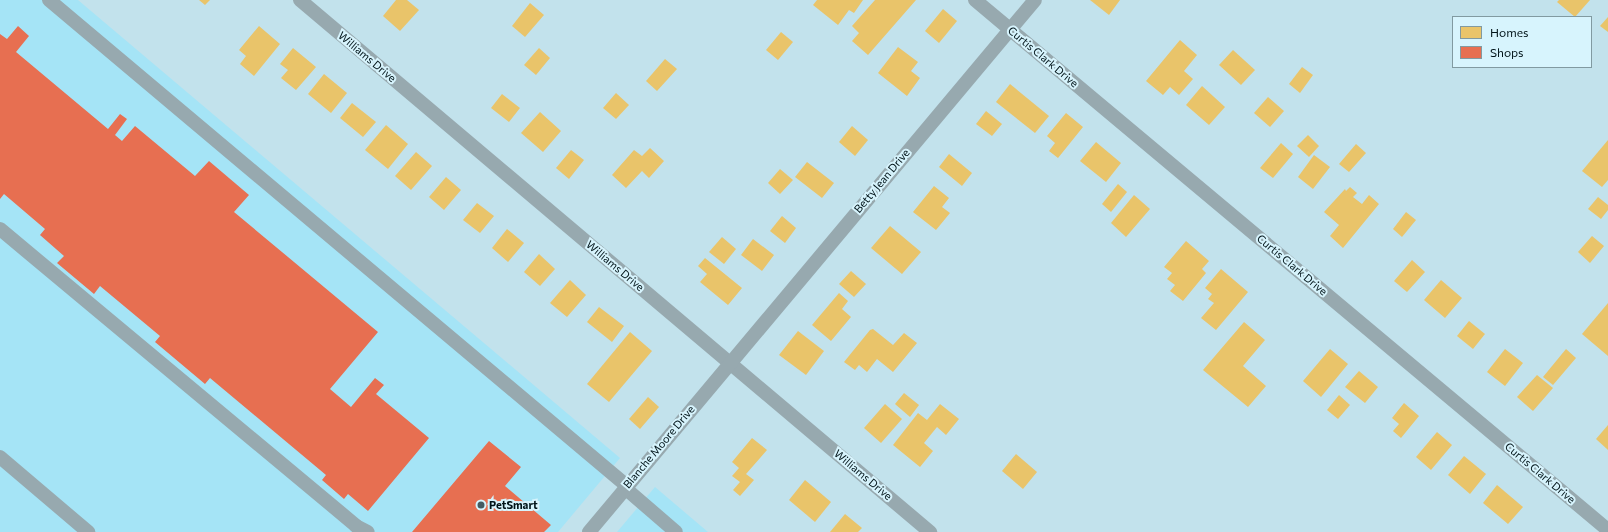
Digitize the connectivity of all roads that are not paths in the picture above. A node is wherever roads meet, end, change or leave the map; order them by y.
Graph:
1 (49, 0) edge
2 (300, 0) edge
3 (975, 0) edge
4 (1035, 0) edge
5 (1010, 29) junction
6 (0, 229) edge
7 (729, 362) junction
8 (0, 457) edge
9 (626, 487) junction
10 (660, 527) edge
11 (1608, 530) edge
12 (88, 532) edge
13 (368, 532) edge
14 (589, 532) edge
15 (676, 532) edge
16 (930, 532) edge

1 - 9 street
2 - 7 street, Williams Drive
3 - 5 street, Curtis Clark Drive
4 - 5 street, Betty Jean Drive
5 - 7 street, Betty Jean Drive
5 - 11 street, Curtis Clark Drive
6 - 13 street
7 - 9 street, Blanche Moore Drive
7 - 16 street, Williams Drive
8 - 12 street
9 - 10 street
9 - 14 street, Blanche Moore Drive
10 - 15 street

